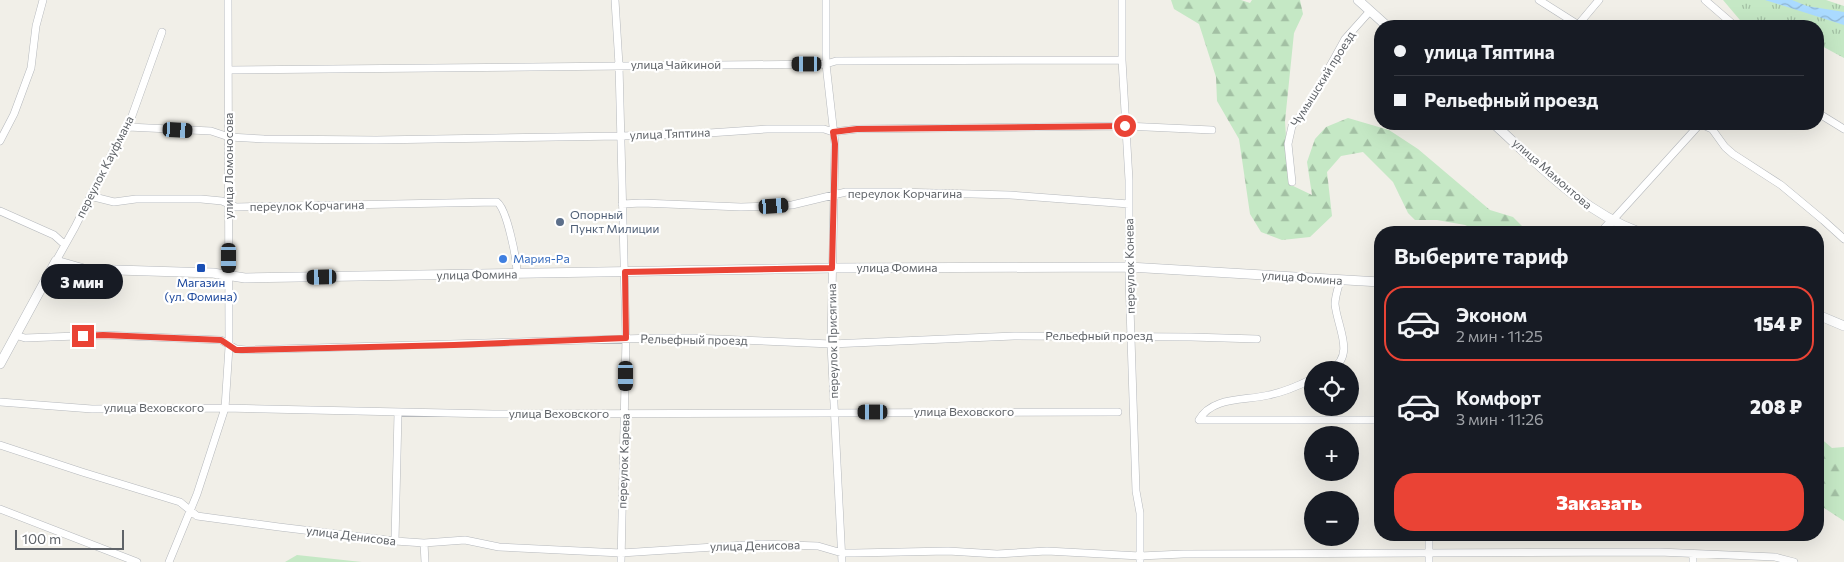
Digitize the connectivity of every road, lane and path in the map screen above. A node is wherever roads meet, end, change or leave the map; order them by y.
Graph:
1 (44, 0) edge
2 (228, 0) edge
3 (615, 0) edge
4 (826, 0) edge
5 (1122, 0) edge
6 (1358, 0) edge
7 (1539, 0) edge
8 (1599, 0) edge
9 (1705, 0) edge
10 (1370, 11) junction
11 (1380, 20) edge
12 (1569, 20) edge
13 (1583, 20) edge
14 (1728, 20) edge
15 (162, 32) dead end
16 (1122, 60) junction
17 (826, 64) junction
18 (619, 65) junction
19 (229, 70) junction
20 (1824, 117) edge
21 (1125, 126) junction
22 (128, 127) junction
23 (1844, 129) edge
24 (1212, 130) dead end
25 (1501, 130) edge
26 (1695, 130) edge
27 (1716, 130) edge
28 (833, 132) junction
29 (620, 136) junction
30 (229, 137) junction
31 (0, 141) edge
32 (1292, 182) dead end
33 (90, 196) junction
34 (834, 196) junction
35 (229, 204) junction
36 (622, 204) junction
37 (1130, 204) junction
38 (0, 211) edge
39 (1612, 221) junction
40 (1607, 226) edge
41 (1624, 226) edge
42 (1844, 239) edge
43 (64, 244) junction
44 (56, 261) junction
45 (1129, 267) junction
46 (832, 268) junction
47 (625, 272) junction
48 (517, 274) junction
49 (229, 276) junction
50 (1340, 281) junction
51 (1374, 282) edge
52 (1824, 318) edge
53 (1844, 326) edge
54 (15, 335) junction
55 (1132, 336) junction
56 (626, 338) junction
57 (1257, 339) dead end
58 (831, 344) junction
59 (229, 346) junction
60 (1342, 361) edge
61 (0, 364) edge
62 (1304, 383) edge
63 (0, 402) edge
64 (225, 408) junction
65 (836, 412) junction
66 (1118, 412) dead end
67 (398, 413) junction
68 (625, 414) junction
69 (1374, 420) edge
70 (0, 445) edge
71 (0, 509) edge
72 (191, 510) junction
73 (395, 541) junction
74 (1429, 541) edge
75 (424, 543) junction
76 (621, 553) junction
77 (842, 553) junction
78 (1429, 553) junction
79 (1693, 558) edge
80 (1140, 559) edge
81 (137, 562) edge
82 (169, 562) edge
83 (425, 562) edge
84 (621, 562) edge
85 (842, 562) edge
86 (1429, 562) edge
87 (1794, 562) edge

1 - 31 street
2 - 19 street, улица Ломоносова
3 - 18 street, переулок Карева
4 - 17 street, переулок Присягина
5 - 16 street, переулок Конева
6 - 10 street
7 - 12 street
8 - 13 street
9 - 14 street
10 - 11 street
10 - 32 street, Чумышский проезд
15 - 22 street, переулок Кауфмана
16 - 17 street, улица Чайкиной
16 - 21 street, переулок Конева
17 - 18 street, улица Чайкиной
17 - 28 street, переулок Присягина
18 - 19 street, улица Чайкиной
18 - 29 street, переулок Карева
19 - 30 street, улица Ломоносова
20 - 23 street
21 - 24 street, улица Тяптина
21 - 28 street, улица Тяптина
21 - 37 street, переулок Конева
22 - 30 street, улица Тяптина
22 - 33 street, переулок Кауфмана
25 - 39 street, улица Мамонтова
26 - 39 street
27 - 42 street
28 - 29 street, улица Тяптина
28 - 34 street, переулок Присягина
29 - 30 street, улица Тяптина
29 - 36 street, переулок Карева
30 - 35 street, улица Ломоносова
33 - 35 street, переулок Корчагина
33 - 43 street, переулок Кауфмана
34 - 36 street, переулок Корчагина
34 - 37 street, переулок Корчагина
34 - 46 street, переулок Присягина
35 - 48 street, переулок Корчагина
35 - 49 street, улица Ломоносова
36 - 47 street, переулок Карева
37 - 45 street, переулок Конева
38 - 43 street
39 - 40 street
39 - 41 street, улица Мамонтова
43 - 44 street, переулок Кауфмана
44 - 49 street, улица Фомина
44 - 54 street, переулок Кауфмана
45 - 46 street, улица Фомина
45 - 50 street, улица Фомина
45 - 55 street, переулок Конева
46 - 47 street, улица Фомина
46 - 58 street, переулок Присягина
47 - 48 street, улица Фомина
47 - 56 street, переулок Карева
48 - 49 street, улица Фомина
49 - 59 street, улица Ломоносова
50 - 51 street, улица Фомина
50 - 60 street
52 - 53 street
54 - 59 street, Рельефный проезд
54 - 61 street, переулок Кауфмана
55 - 57 street, Рельефный проезд
55 - 58 street, Рельефный проезд
55 - 80 street, переулок Конева
56 - 58 street, Рельефный проезд
56 - 59 street, Рельефный проезд
56 - 68 street, переулок Карева
58 - 65 street, переулок Присягина
59 - 64 street, улица Ломоносова
62 - 69 street
63 - 64 street, улица Веховского
64 - 67 street, улица Веховского
64 - 72 street, улица Ломоносова
65 - 66 street, улица Веховского
65 - 68 street, улица Веховского
65 - 77 street, переулок Присягина
67 - 68 street, улица Веховского
67 - 73 street
68 - 76 street, переулок Карева
70 - 72 street, улица Денисова
71 - 81 street
72 - 73 street, улица Денисова
72 - 82 street, улица Ломоносова
73 - 75 street, улица Денисова
74 - 78 street
75 - 76 street, улица Денисова
75 - 83 street
76 - 77 street, улица Денисова
76 - 84 street, переулок Карева
77 - 80 street, улица Денисова
77 - 85 street, переулок Присягина
78 - 79 street, улица Денисова
78 - 80 street, улица Денисова
78 - 86 street
79 - 87 street, улица Денисова

